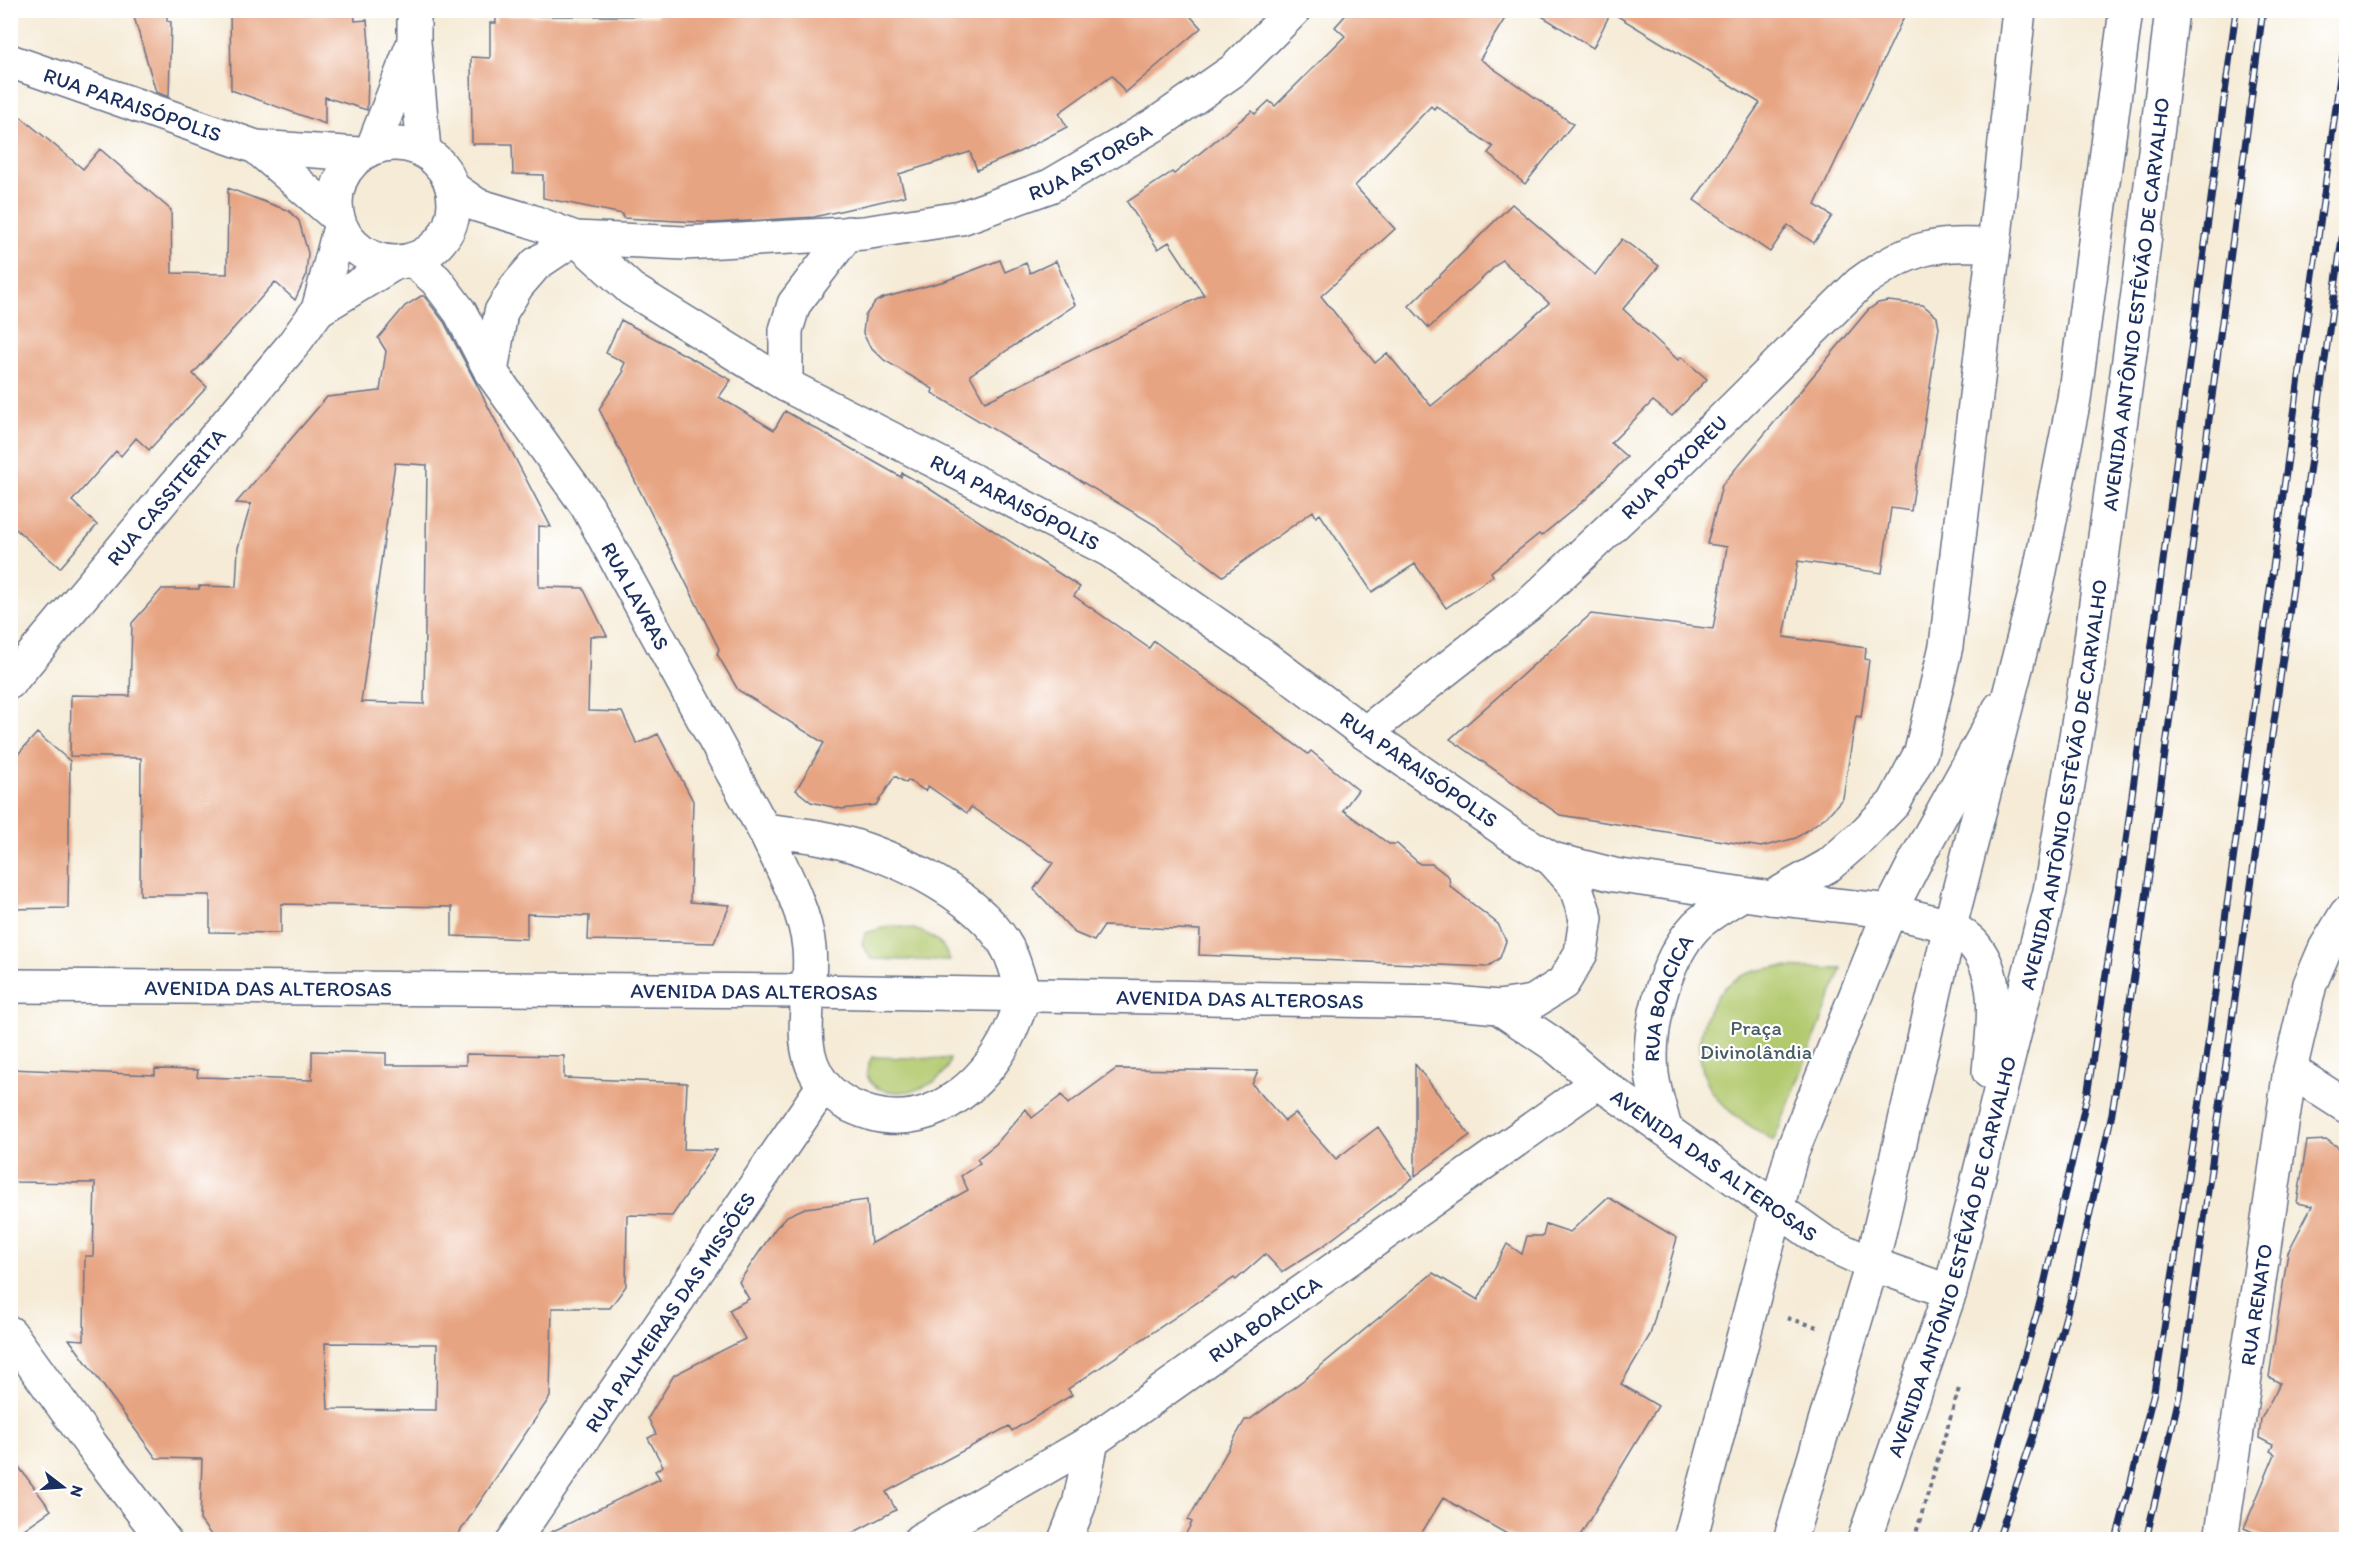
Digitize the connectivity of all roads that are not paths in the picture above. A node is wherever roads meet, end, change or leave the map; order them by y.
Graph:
1 (1294, 10) edge
2 (2019, 10) edge
3 (2126, 10) edge
4 (2172, 10) edge
5 (414, 26) edge
6 (10, 61) edge
7 (256, 147) junction
8 (366, 150) junction
9 (424, 150) junction
10 (454, 189) junction
11 (338, 222) junction
12 (848, 233) junction
13 (575, 238) junction
14 (1994, 246) junction
15 (404, 262) junction
16 (318, 310) junction
17 (491, 372) junction
18 (786, 385) junction
19 (10, 682) edge
20 (2008, 694) junction
21 (1365, 733) junction
22 (764, 830) junction
23 (1552, 859) junction
24 (1756, 896) junction
25 (1890, 911) junction
26 (2346, 914) edge
27 (1950, 926) junction
28 (10, 986) edge
29 (810, 991) junction
30 (1024, 995) junction
31 (1498, 1007) junction
32 (2290, 1070) junction
33 (1598, 1082) junction
34 (824, 1085) junction
35 (2346, 1106) edge
36 (1665, 1129) junction
37 (1984, 1155) junction
38 (1777, 1209) junction
39 (1872, 1264) junction
40 (1950, 1292) junction
41 (10, 1333) edge
42 (1092, 1441) junction
43 (164, 1539) edge
44 (514, 1539) edge
45 (920, 1539) edge
46 (1065, 1539) edge
47 (1690, 1539) edge
48 (1790, 1539) edge
49 (1864, 1539) edge
50 (2221, 1539) edge

1 - 12 main road, RUA ASTORGA
2 - 14 main road
3 - 20 main road
4 - 37 main road, AVENIDA ANTÔNIO ESTÊVÃO DE CARVALHO
5 - 8 main road
5 - 9 main road
6 - 7 main road, RUA PARAISÓPOLIS
7 - 8 main road, RUA PARAISÓPOLIS
7 - 11 main road, RUA PARAISÓPOLIS
8 - 9 main road
8 - 11 main road
9 - 10 main road
10 - 13 main road, RUA PARAISÓPOLIS
10 - 15 main road
11 - 15 main road
11 - 16 main road, RUA CASSITERITA
12 - 13 main road, RUA ASTORGA
12 - 18 main road
13 - 17 main road
13 - 18 main road, RUA PARAISÓPOLIS
14 - 21 main road, RUA POXOREU
14 - 24 main road
15 - 16 main road, RUA CASSITERITA
15 - 17 main road, RUA LAVRAS
16 - 19 main road, RUA CASSITERITA
17 - 22 main road, RUA LAVRAS
18 - 21 main road, RUA PARAISÓPOLIS
20 - 25 main road
20 - 27 main road
21 - 23 main road, RUA PARAISÓPOLIS
22 - 29 main road, RUA LAVRAS
22 - 30 main road
23 - 24 main road
23 - 31 main road, AVENIDA DAS ALTEROSAS
24 - 25 main road
24 - 36 main road, RUA BOACICA
25 - 27 main road
25 - 38 main road
26 - 32 main road, RUA RENATO
27 - 37 main road
27 - 39 main road
28 - 29 main road, AVENIDA DAS ALTEROSAS
29 - 30 main road, AVENIDA DAS ALTEROSAS
29 - 34 main road, RUA LAVRAS
30 - 31 main road, AVENIDA DAS ALTEROSAS
30 - 34 main road, RUA LAVRAS
31 - 33 main road, AVENIDA DAS ALTEROSAS
32 - 35 main road
32 - 50 main road, RUA RENATO
33 - 36 main road, AVENIDA DAS ALTEROSAS
33 - 42 main road, RUA BOACICA
34 - 44 main road, RUA PALMEIRAS DAS MISSÕES
36 - 38 main road, AVENIDA DAS ALTEROSAS
37 - 40 main road, AVENIDA ANTÔNIO ESTÊVÃO DE CARVALHO
38 - 39 main road, AVENIDA DAS ALTEROSAS
38 - 47 main road
39 - 40 main road, AVENIDA DAS ALTEROSAS
39 - 48 main road
40 - 49 main road, AVENIDA ANTÔNIO ESTÊVÃO DE CARVALHO
41 - 43 main road
42 - 45 main road, RUA BOACICA
42 - 46 main road

